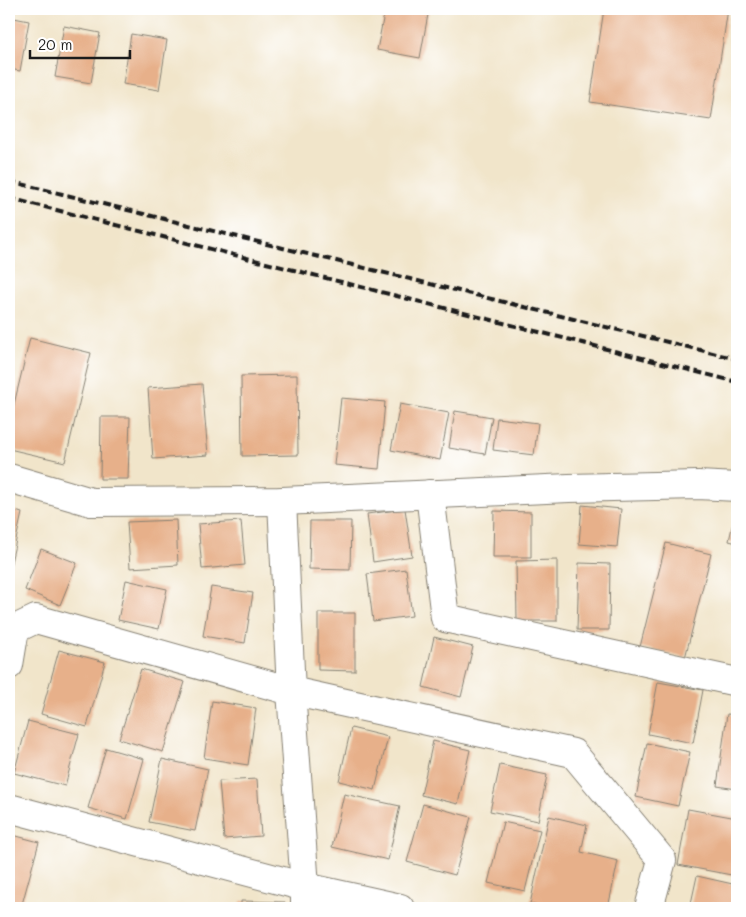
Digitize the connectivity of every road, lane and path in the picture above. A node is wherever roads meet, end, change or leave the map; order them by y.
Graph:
1 (9, 478) edge
2 (737, 487) edge
3 (430, 494) junction
4 (282, 501) junction
5 (9, 666) edge
6 (737, 682) edge
7 (291, 691) junction
8 (9, 808) edge
9 (305, 897) edge
10 (400, 908) edge
11 (649, 908) edge

1 - 4 lane
2 - 3 lane
3 - 4 lane
3 - 6 lane
4 - 7 lane
5 - 7 lane
7 - 9 lane
7 - 11 lane
8 - 9 lane
9 - 10 lane

